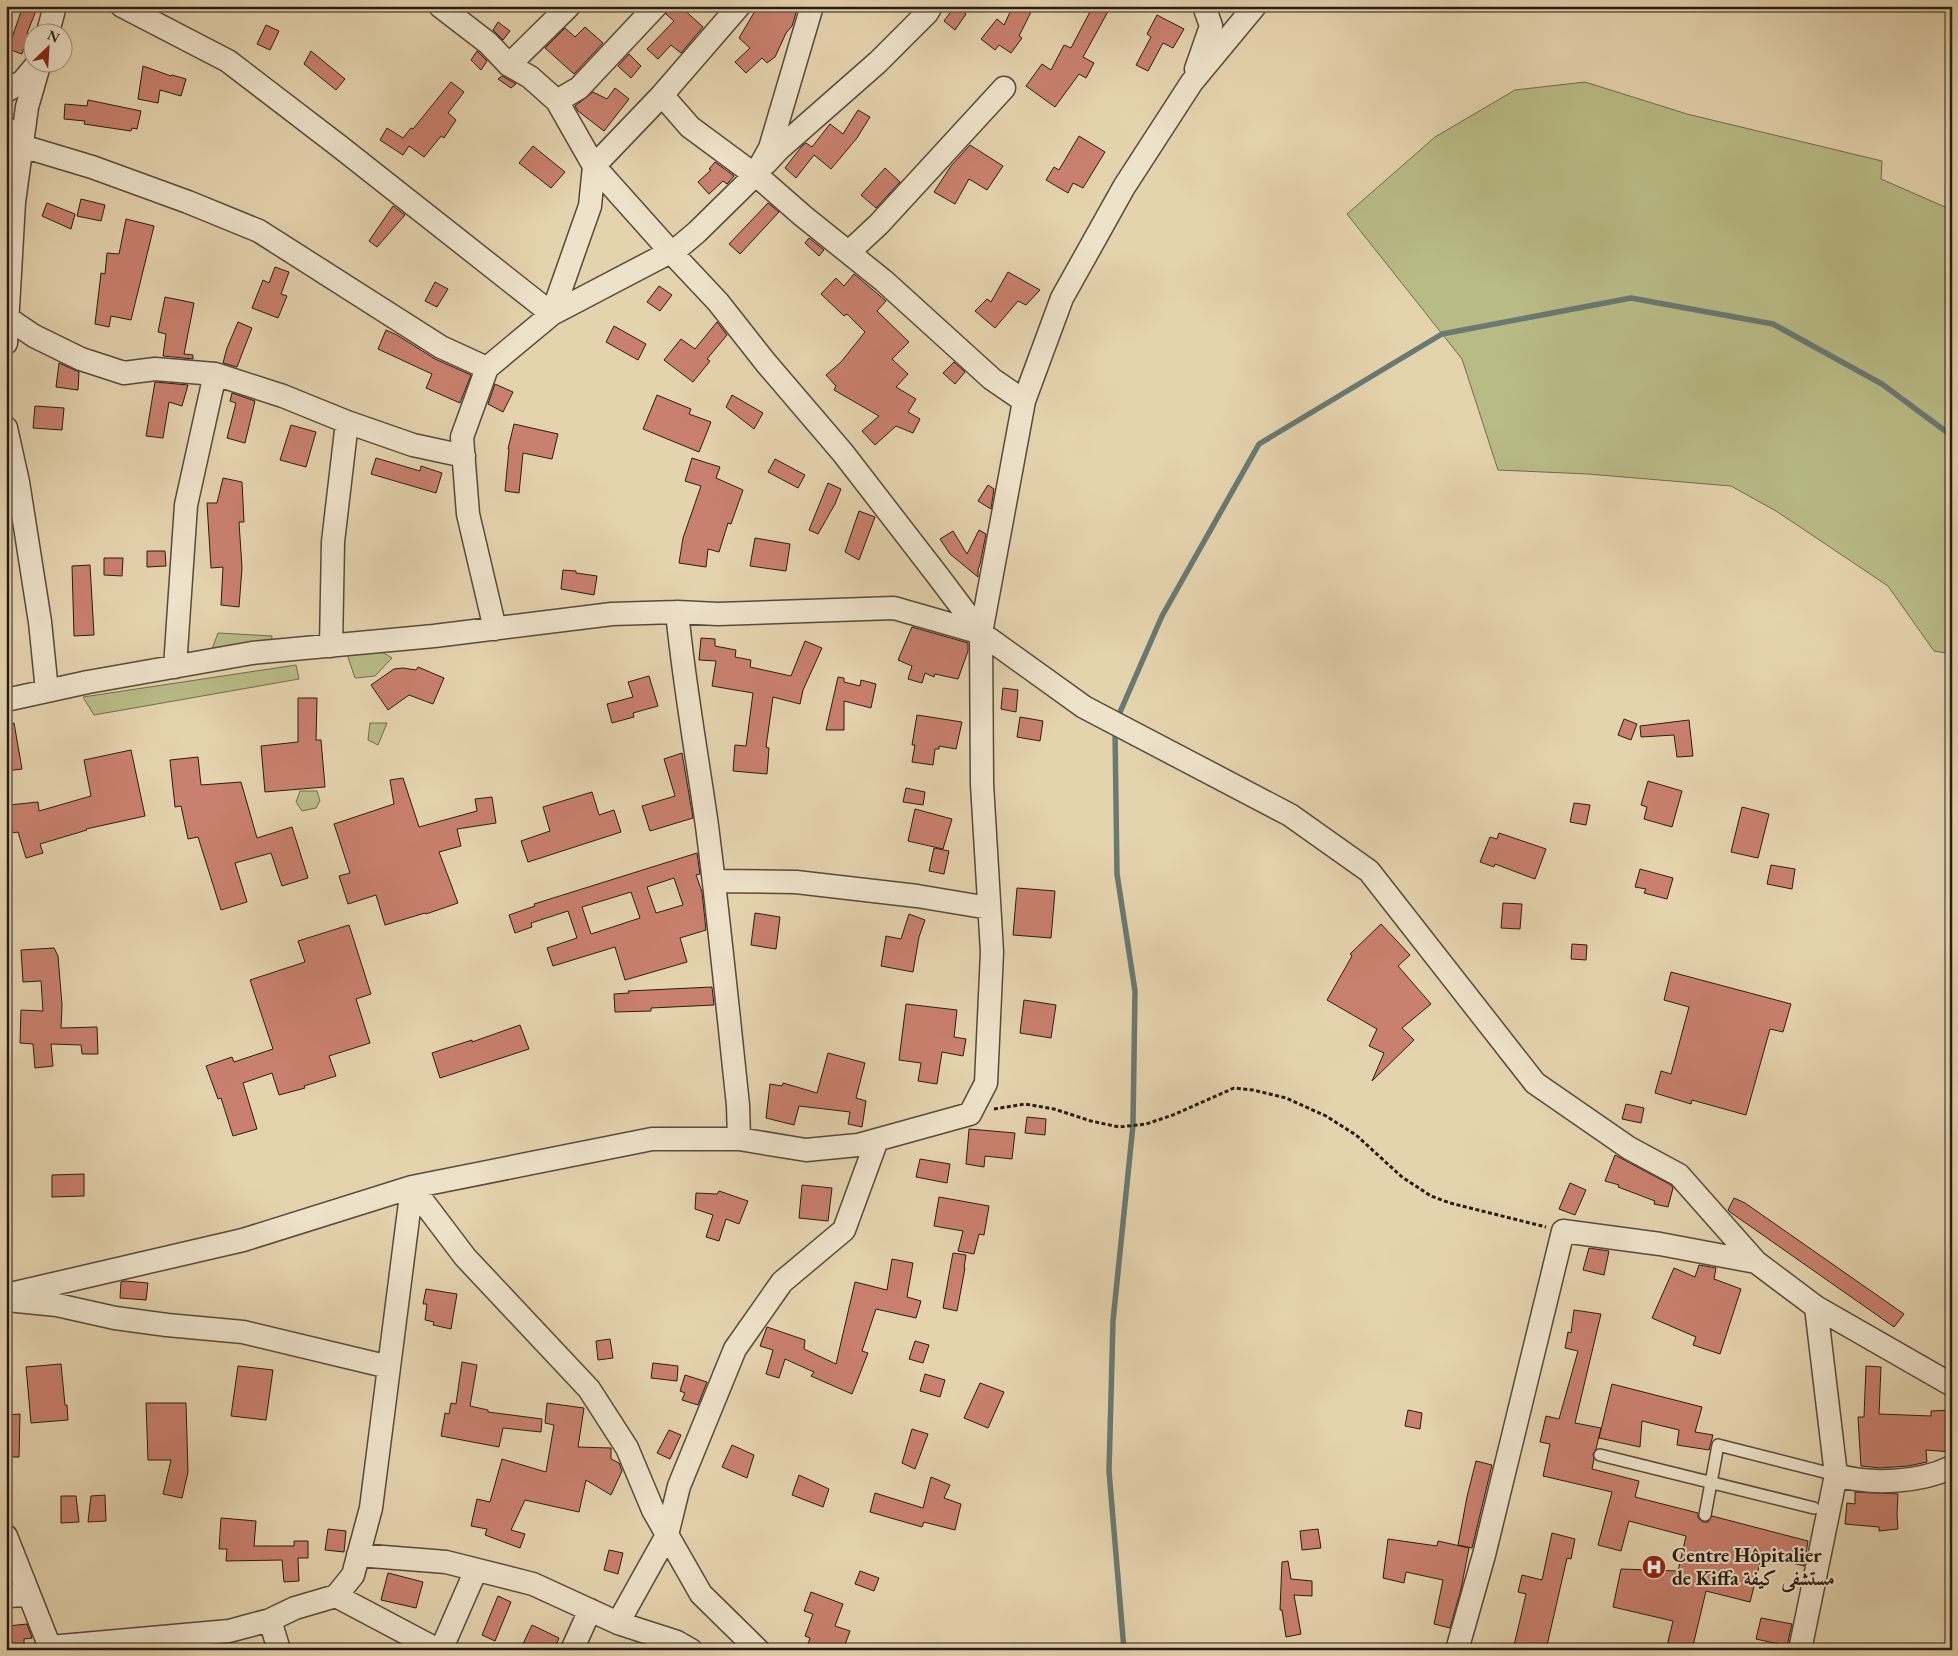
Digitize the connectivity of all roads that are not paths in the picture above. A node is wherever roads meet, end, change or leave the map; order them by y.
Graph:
1 (55, 6) edge
2 (122, 6) edge
3 (440, 6) edge
4 (568, 6) edge
5 (656, 6) edge
6 (739, 6) edge
7 (812, 6) edge
8 (931, 6) edge
9 (1204, 6) edge
10 (1255, 6) edge
11 (51, 22) edge
12 (509, 65) junction
13 (31, 72) edge
14 (36, 72) edge
15 (1192, 82) junction
16 (1004, 88) dead end
17 (6, 91) edge
18 (662, 95) junction
19 (557, 101) junction
20 (6, 128) edge
21 (22, 146) junction
22 (594, 166) junction
23 (755, 175) junction
24 (670, 251) junction
25 (849, 252) junction
26 (552, 314) junction
27 (7, 318) edge
28 (6, 343) edge
29 (487, 368) junction
30 (215, 374) junction
31 (1024, 401) junction
32 (347, 422) junction
33 (6, 428) edge
34 (464, 456) junction
35 (12, 482) edge
36 (677, 612) junction
37 (495, 629) junction
38 (981, 633) junction
39 (331, 646) junction
40 (174, 667) junction
41 (47, 691) junction
42 (6, 700) edge
43 (714, 881) junction
44 (989, 908) junction
45 (739, 1139) junction
46 (876, 1140) junction
47 (412, 1186) junction
48 (1756, 1262) junction
49 (6, 1295) edge
50 (6, 1300) edge
51 (1816, 1307) junction
52 (389, 1367) junction
53 (1952, 1385) edge
54 (1600, 1456) dead end
55 (1952, 1467) edge
56 (1836, 1475) junction
57 (1711, 1482) junction
58 (1814, 1508) dead end
59 (1705, 1514) dead end
60 (667, 1535) junction
61 (6, 1536) edge
62 (358, 1555) junction
63 (476, 1570) junction
64 (29, 1595) junction
65 (6, 1596) edge
66 (336, 1596) junction
67 (590, 1610) junction
68 (270, 1620) junction
69 (618, 1623) junction
70 (655, 1643) edge
71 (50, 1648) edge
72 (279, 1650) edge
73 (440, 1650) edge
74 (572, 1650) edge
75 (691, 1650) edge
76 (758, 1650) edge
77 (1457, 1650) edge
78 (1800, 1650) edge

1 - 11 street
2 - 26 street
3 - 12 street
4 - 12 street
5 - 19 street
6 - 18 street
7 - 23 street
8 - 23 street
9 - 15 street
10 - 15 street
12 - 19 street
13 - 17 street
14 - 21 street
15 - 31 street
16 - 25 street
18 - 22 street
18 - 23 street
19 - 22 street
20 - 21 street
21 - 27 street
21 - 29 street
22 - 24 street
22 - 26 street
23 - 24 street
23 - 25 street
24 - 26 street
24 - 38 street
25 - 31 street
26 - 29 street
27 - 28 street
27 - 30 street
29 - 34 street
30 - 32 street
30 - 40 street
31 - 38 street
32 - 34 street
32 - 39 street
33 - 35 street
34 - 37 street
35 - 41 street
36 - 37 street
36 - 38 street
36 - 43 street
37 - 39 street
38 - 44 street
38 - 48 street
39 - 40 street
40 - 41 street
41 - 42 street
43 - 44 street
43 - 45 street
44 - 46 street
45 - 46 street
45 - 47 street
46 - 60 street
47 - 49 street
47 - 52 street
47 - 60 street
48 - 51 street
48 - 77 street
50 - 52 street
51 - 53 street
51 - 56 street
52 - 62 street
54 - 57 lane
55 - 56 street
56 - 57 lane
56 - 78 street
57 - 58 lane
57 - 59 lane
60 - 69 street
60 - 76 street
61 - 64 street
62 - 63 street
62 - 66 street
63 - 67 street
63 - 73 street
64 - 65 street
64 - 71 street
66 - 68 street
66 - 73 street
67 - 69 street
67 - 74 street
68 - 71 street
68 - 72 street
69 - 70 street
70 - 75 street

